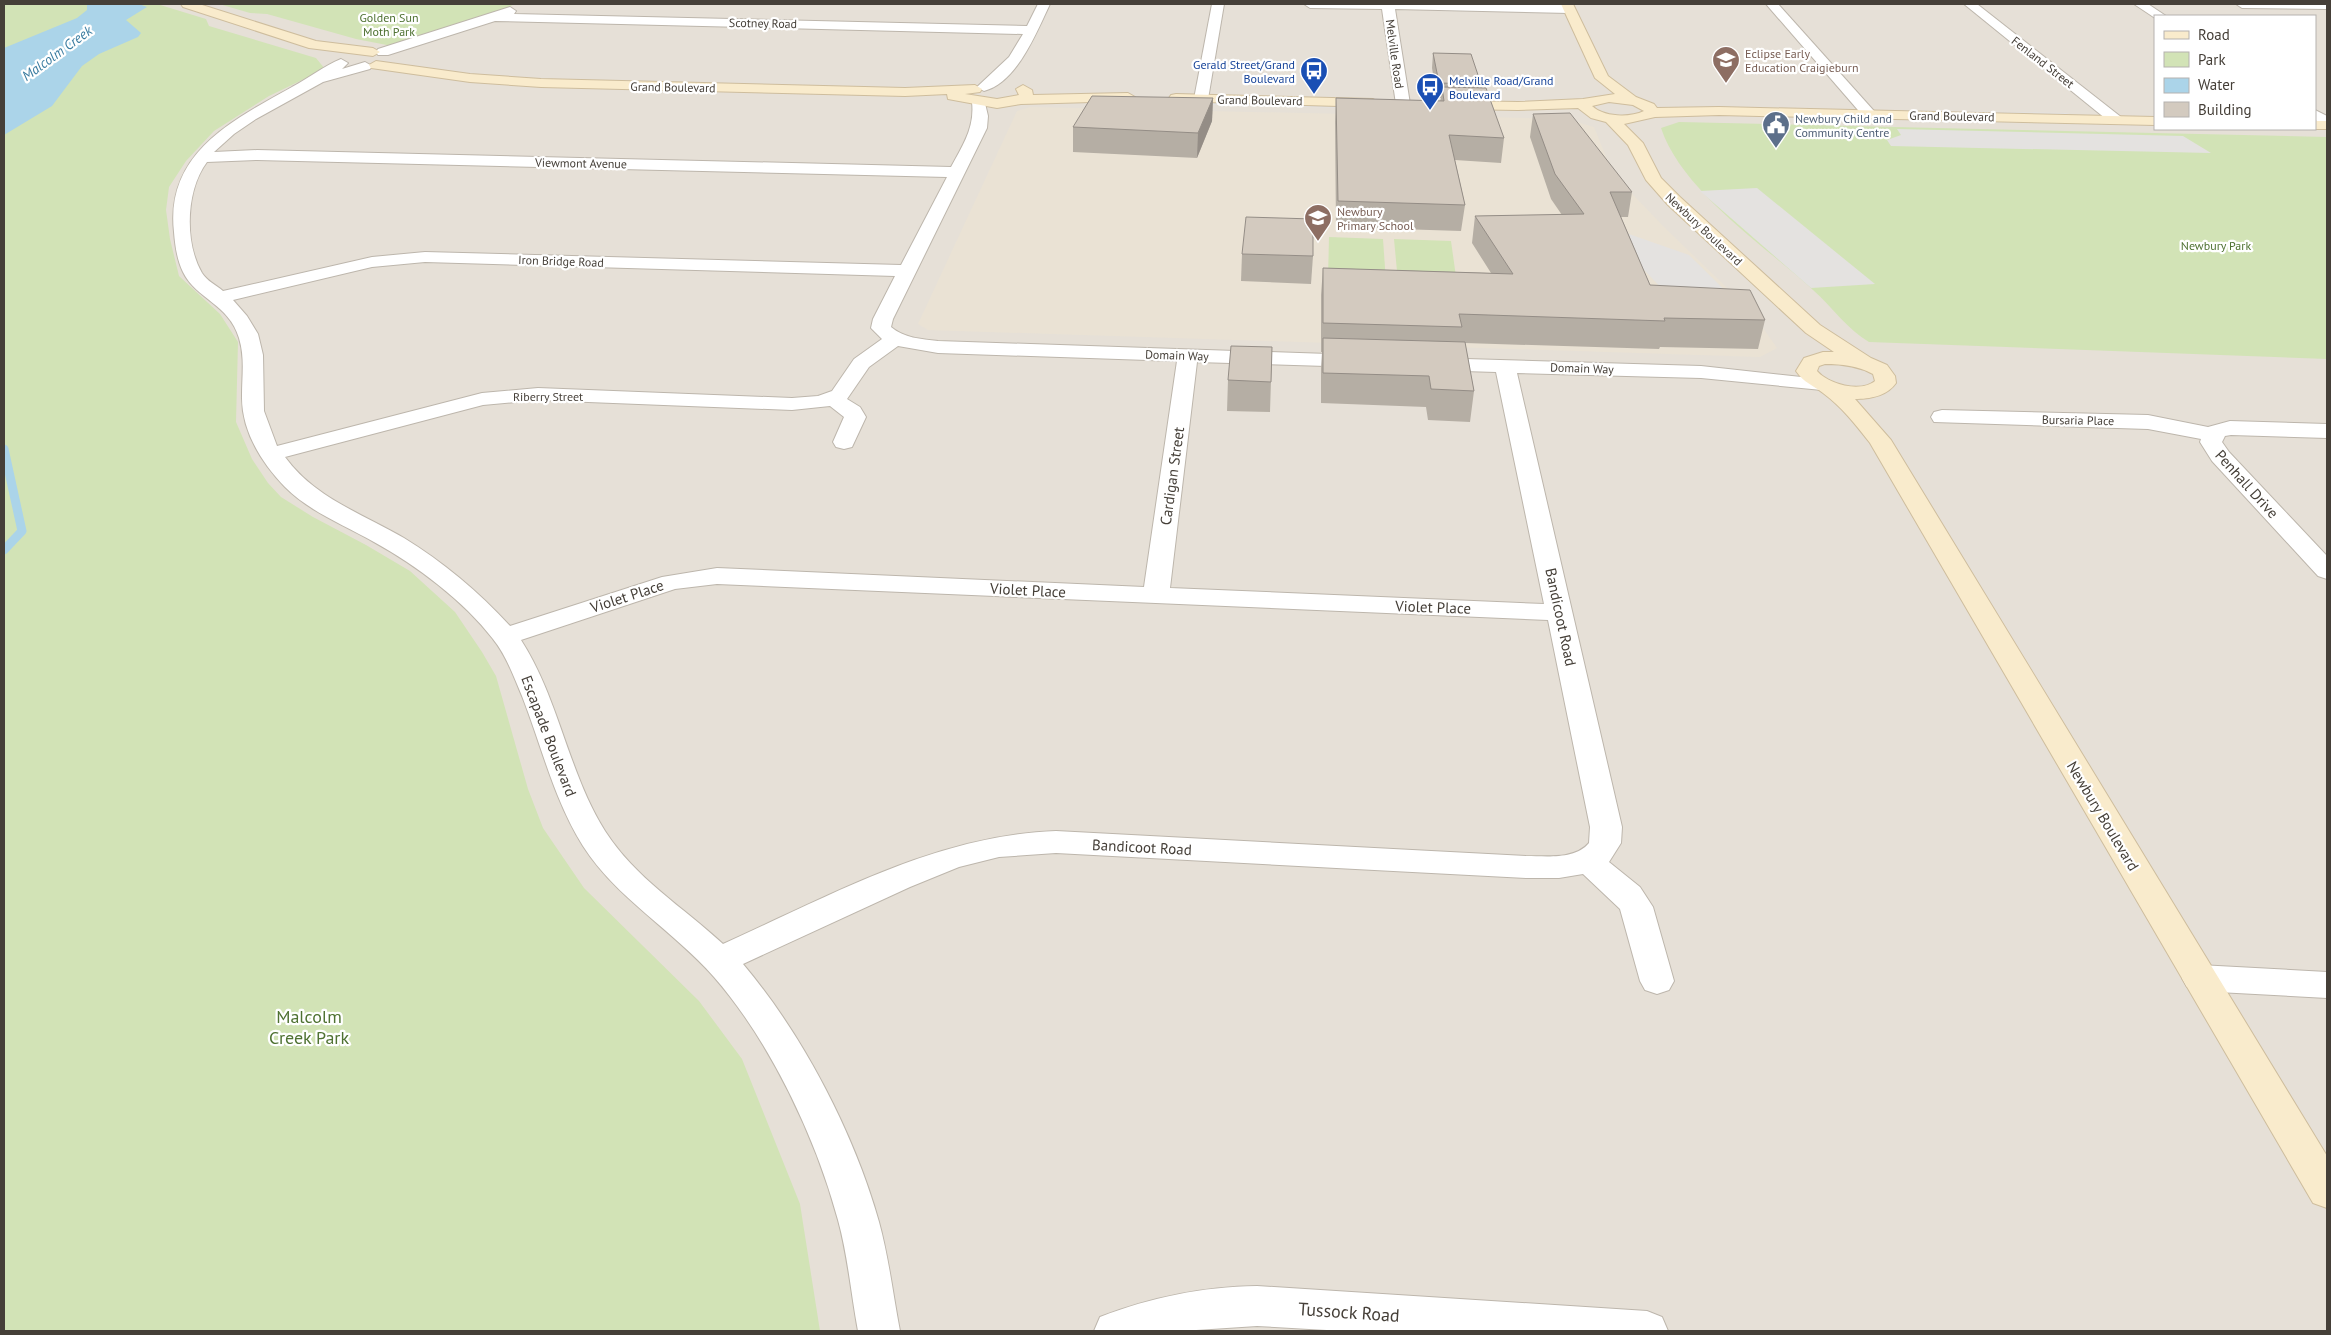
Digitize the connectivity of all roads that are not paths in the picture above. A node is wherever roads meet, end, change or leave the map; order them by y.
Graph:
1 (187, 4) edge
2 (527, 4) edge
3 (1044, 4) edge
4 (1218, 4) edge
5 (1310, 4) edge
6 (1772, 4) edge
7 (1970, 4) edge
8 (2140, 4) edge
9 (2242, 4) edge
10 (1388, 5) junction
11 (1568, 6) edge
12 (2324, 7) edge
13 (2158, 15) edge
14 (494, 17) junction
15 (1031, 30) junction
16 (314, 45) junction
17 (382, 58) junction
18 (341, 62) junction
19 (1014, 63) junction
20 (442, 74) junction
21 (1602, 78) junction
22 (316, 80) junction
23 (977, 94) junction
24 (1017, 95) junction
25 (1142, 98) edge
26 (1162, 98) edge
27 (1202, 99) junction
28 (1403, 104) junction
29 (1422, 104) edge
30 (1441, 104) edge
31 (1591, 105) junction
32 (1643, 108) junction
33 (1869, 114) junction
34 (2316, 115) edge
35 (1610, 118) junction
36 (2116, 120) junction
37 (2154, 121) edge
38 (2327, 123) edge
39 (979, 128) junction
40 (1635, 143) junction
41 (204, 157) junction
42 (958, 172) junction
43 (906, 271) junction
44 (220, 297) junction
45 (1785, 305) junction
46 (896, 340) junction
47 (1188, 356) junction
48 (1379, 362) edge
49 (1863, 362) junction
50 (1408, 363) edge
51 (1810, 363) junction
52 (1505, 366) junction
53 (1701, 372) junction
54 (1825, 386) junction
55 (1882, 388) junction
56 (832, 398) junction
57 (1942, 417) dead end
58 (2327, 431) edge
59 (2213, 435) junction
60 (1880, 440) junction
61 (844, 442) dead end
62 (271, 454) junction
63 (2327, 571) edge
64 (1156, 596) junction
65 (1560, 613) junction
66 (505, 636) junction
67 (1588, 861) junction
68 (719, 960) junction
69 (2199, 978) junction
70 (1657, 981) dead end
71 (2327, 985) edge
72 (2327, 1192) edge
73 (879, 1331) edge
74 (1115, 1331) edge
75 (1647, 1331) edge

1 - 16 street, Grand Boulevard
2 - 14 street, Escapade Boulevard
3 - 15 street
4 - 27 street
5 - 10 street
6 - 33 street
7 - 36 street, Fenland Street
8 - 13 street
9 - 12 street
10 - 11 street
10 - 28 street, Melville Road
11 - 21 street
14 - 15 street, Scotney Road
14 - 17 street, Escapade Boulevard
15 - 19 street
16 - 17 street, Grand Boulevard
16 - 18 street, Grand Boulevard
17 - 18 street
17 - 20 street, Grand Boulevard
17 - 20 street, Grand Boulevard
17 - 22 street, Escapade Boulevard
18 - 22 street, Escapade Boulevard
19 - 23 street
19 - 24 street
20 - 23 street, Grand Boulevard
21 - 31 street
21 - 32 street
22 - 41 street, Escapade Boulevard
23 - 24 street, Grand Boulevard
23 - 39 street
24 - 25 street
24 - 39 street
26 - 27 street, Grand Boulevard
27 - 28 street, Grand Boulevard
28 - 29 street, Grand Boulevard
30 - 31 street
31 - 32 street
31 - 35 street
32 - 33 street, Grand Boulevard
32 - 35 street
32 - 40 street
33 - 36 street, Grand Boulevard
34 - 38 street
35 - 40 street, Newbury Boulevard
36 - 37 street, Grand Boulevard
39 - 42 street
40 - 45 street, Newbury Boulevard
41 - 42 street, Viewmont Avenue
41 - 44 street, Escapade Boulevard
42 - 43 street
43 - 44 street, Iron Bridge Road
43 - 46 street
44 - 62 street, Escapade Boulevard
45 - 49 street, Newbury Boulevard
45 - 51 street, Newbury Boulevard
46 - 47 street, Domain Way
46 - 56 street
47 - 48 street, Domain Way
47 - 64 street, Cardigan Street
49 - 51 street
49 - 55 street, Newbury Boulevard
50 - 52 street, Domain Way
51 - 53 street, Domain Way
51 - 54 street, Newbury Boulevard
52 - 53 street, Domain Way
52 - 65 street, Bandicoot Road
53 - 54 street, Domain Way
54 - 55 street
54 - 60 street, Newbury Boulevard
55 - 60 street
56 - 61 street
56 - 62 street, Riberry Street
57 - 59 street, Bursaria Place
58 - 59 street, Penhall Drive
59 - 63 street, Penhall Drive
60 - 69 street, Newbury Boulevard
62 - 66 street, Escapade Boulevard
64 - 65 street, Violet Place
64 - 66 street, Violet Place
65 - 67 street, Bandicoot Road
66 - 68 street, Escapade Boulevard
67 - 68 street, Bandicoot Road
67 - 70 street
68 - 73 street, Escapade Boulevard
69 - 71 street
69 - 72 street, Newbury Boulevard
74 - 75 street, Tussock Road

